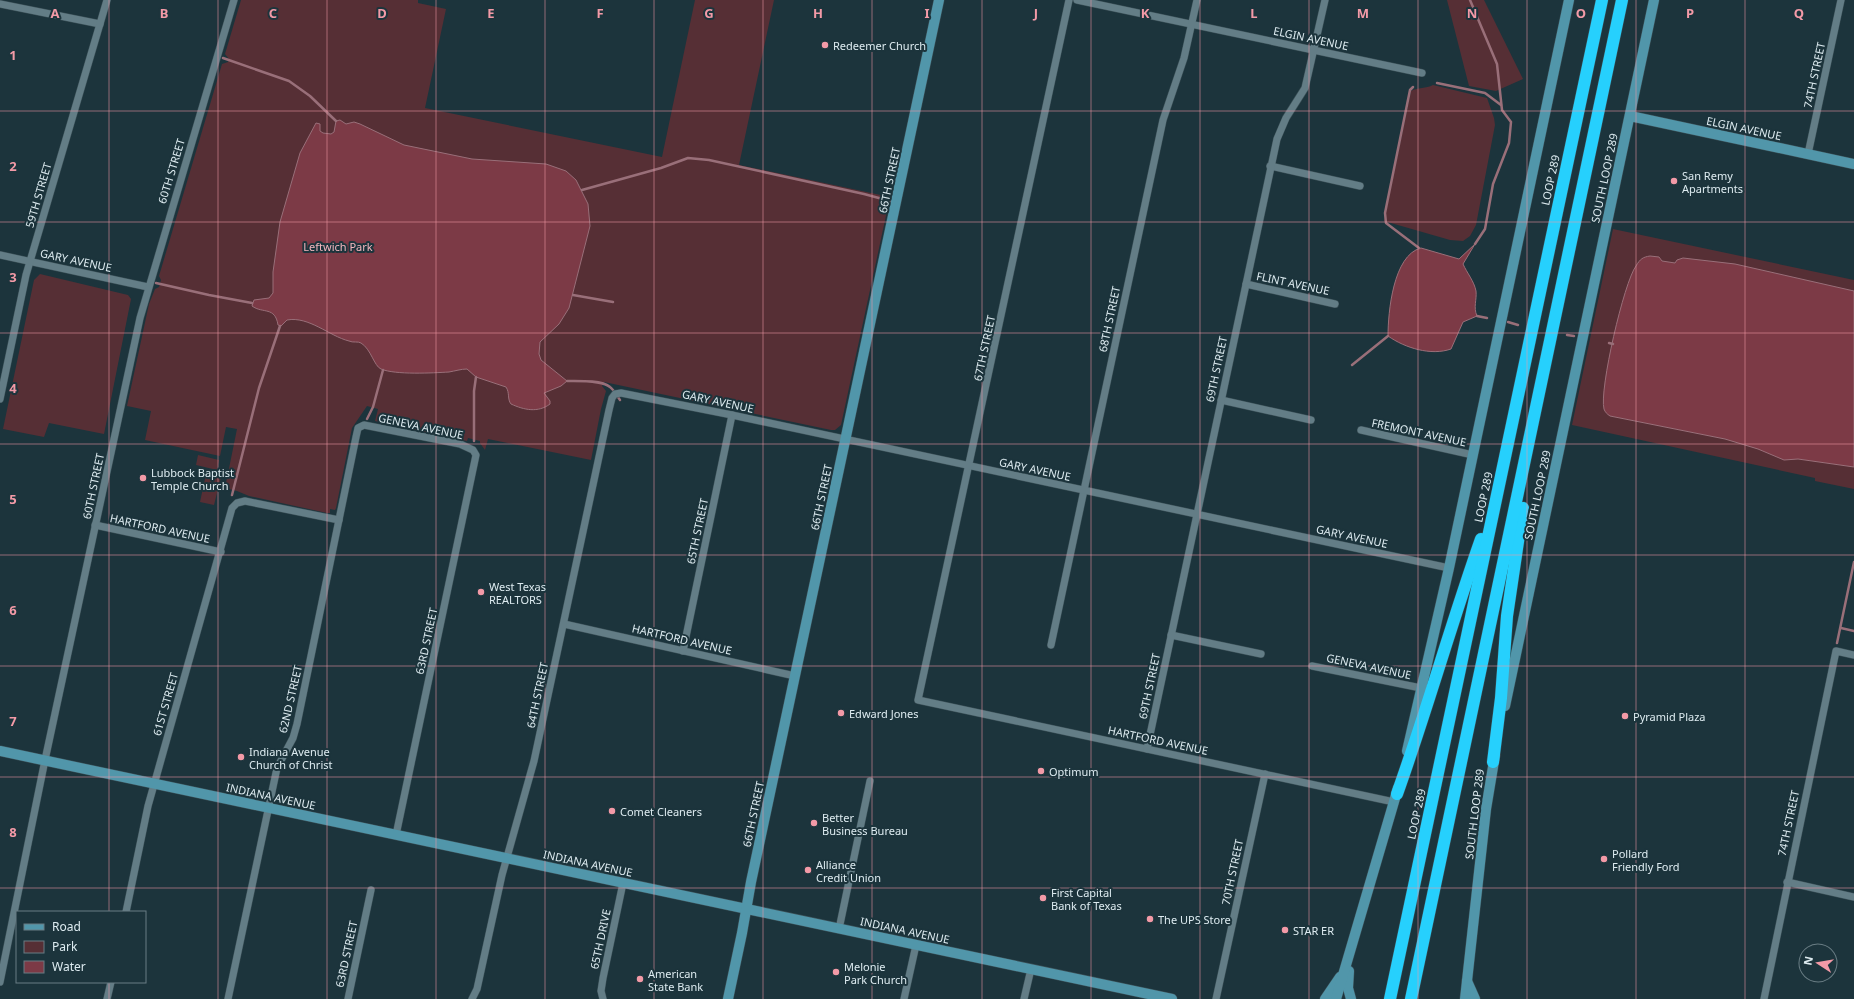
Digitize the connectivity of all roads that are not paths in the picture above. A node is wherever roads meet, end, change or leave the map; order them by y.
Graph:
1 (107, 0) edge
2 (234, 0) edge
3 (939, 0) edge
4 (1069, 0) edge
5 (1077, 0) edge
6 (1197, 0) edge
7 (1325, 0) edge
8 (1569, 0) edge
9 (1602, 0) edge
10 (1622, 0) edge
11 (1654, 0) edge
12 (1841, 0) edge
13 (0, 4) edge
14 (100, 24) junction
15 (1192, 25) junction
16 (1315, 51) junction
17 (1422, 73) dead end
18 (1630, 116) junction
19 (1808, 154) junction
20 (1854, 164) edge
21 (1270, 166) junction
22 (1360, 186) dead end
23 (0, 255) edge
24 (30, 262) junction
25 (1246, 284) junction
26 (148, 287) junction
27 (1336, 304) dead end
28 (1547, 357) junction
29 (615, 394) joint
30 (0, 399) edge
31 (1221, 400) junction
32 (732, 415) junction
33 (1311, 420) dead end
34 (361, 427) joint
35 (1361, 430) dead end
36 (846, 440) junction
37 (474, 452) joint
38 (1473, 454) junction
39 (969, 466) junction
40 (1084, 491) junction
41 (1497, 493) junction
42 (1196, 515) junction
43 (339, 520) junction
44 (95, 525) junction
45 (221, 552) junction
46 (1449, 568) junction
47 (564, 624) junction
48 (1171, 635) junction
49 (1051, 646) dead end
50 (683, 651) junction
51 (1261, 654) dead end
52 (1854, 655) edge
53 (1312, 666) dead end
54 (795, 676) junction
55 (1421, 688) junction
56 (918, 700) joint
57 (1147, 749) junction
58 (0, 751) edge
59 (45, 760) junction
60 (1493, 762) junction
61 (1265, 774) junction
62 (870, 781) dead end
63 (154, 784) junction
64 (1396, 798) junction
65 (268, 808) junction
66 (396, 835) junction
67 (507, 858) junction
68 (1787, 882) junction
69 (623, 883) junction
70 (371, 890) dead end
71 (1854, 897) edge
72 (746, 909) junction
73 (126, 911) edge
74 (839, 929) junction
75 (916, 945) junction
76 (1350, 957) junction
77 (1031, 969) junction
78 (1467, 981) junction
79 (0, 982) edge
80 (111, 983) edge
81 (1147, 996) edge
82 (107, 999) edge
83 (228, 999) edge
84 (348, 999) edge
85 (472, 999) edge
86 (602, 999) edge
87 (728, 999) edge
88 (904, 999) edge
89 (1024, 999) edge
90 (1172, 999) edge
91 (1216, 999) edge
92 (1325, 999) edge
93 (1336, 999) edge
94 (1350, 999) edge
95 (1390, 999) edge
96 (1411, 999) edge
97 (1465, 999) edge
98 (1475, 999) edge
99 (1764, 999) edge

1 - 14 street, 59TH STREET
2 - 26 street, 60TH STREET
3 - 36 main road, 66TH STREET
4 - 39 street, 67TH STREET
5 - 15 street, ELGIN AVENUE
6 - 15 street, 68TH STREET
7 - 16 street, 69TH STREET
8 - 38 main road
9 - 41 highway, LOOP 289
10 - 28 highway
11 - 18 main road, SOUTH LOOP 289
12 - 19 street, 74TH STREET
13 - 14 street
14 - 24 street, 59TH STREET
15 - 16 street, ELGIN AVENUE
15 - 40 street, 68TH STREET
16 - 17 street, ELGIN AVENUE
16 - 21 street, 69TH STREET
18 - 19 main road, ELGIN AVENUE
18 - 60 main road, SOUTH LOOP 289
19 - 20 main road, ELGIN AVENUE
21 - 22 street
21 - 25 street, 69TH STREET
23 - 24 street, GARY AVENUE
24 - 26 street, GARY AVENUE
24 - 30 street, 59TH STREET
25 - 27 street, FLINT AVENUE
25 - 31 street, 69TH STREET
26 - 44 street, 60TH STREET
28 - 60 highway
28 - 96 highway
29 - 32 street, GARY AVENUE
29 - 47 street, 64TH STREET
31 - 33 street
31 - 42 street, 69TH STREET
32 - 36 street, GARY AVENUE
32 - 50 street, 65TH STREET
34 - 37 street, GENEVA AVENUE
34 - 43 street, 62ND STREET
35 - 38 street, FREMONT AVENUE
36 - 39 street, GARY AVENUE
36 - 54 main road, 66TH STREET
37 - 66 street, 63RD STREET
38 - 46 main road
39 - 40 street, GARY AVENUE
39 - 56 street, 67TH STREET
40 - 42 street, GARY AVENUE
40 - 49 street, 68TH STREET
41 - 64 highway
41 - 95 highway, LOOP 289
42 - 46 street, GARY AVENUE
42 - 48 street, 69TH STREET
43 - 45 street, 61ST STREET
43 - 65 street, 62ND STREET
44 - 45 street, HARTFORD AVENUE
44 - 59 street, 60TH STREET
45 - 63 street, 61ST STREET
46 - 55 main road
47 - 50 street, HARTFORD AVENUE
47 - 67 street, 64TH STREET
48 - 51 street
48 - 57 street, 69TH STREET
50 - 54 street, HARTFORD AVENUE
52 - 68 street, 74TH STREET
53 - 55 street, GENEVA AVENUE
54 - 72 main road, 66TH STREET
55 - 64 main road
56 - 57 street, HARTFORD AVENUE
57 - 61 street, HARTFORD AVENUE
58 - 59 main road, INDIANA AVENUE
59 - 63 main road, INDIANA AVENUE
59 - 79 street, 60TH STREET
60 - 78 main road, SOUTH LOOP 289
61 - 64 street, HARTFORD AVENUE
61 - 91 street, 70TH STREET
62 - 74 street
63 - 65 main road, INDIANA AVENUE
63 - 73 street, 61ST STREET
64 - 76 main road
65 - 66 main road, INDIANA AVENUE
65 - 83 street, 62ND STREET
66 - 67 main road, INDIANA AVENUE
67 - 69 main road, INDIANA AVENUE
67 - 85 street, 64TH STREET
68 - 71 street
68 - 99 street, 74TH STREET
69 - 72 main road, INDIANA AVENUE
69 - 86 street, 65TH DRIVE
70 - 84 street, 63RD STREET
72 - 74 main road, INDIANA AVENUE
72 - 87 main road, 66TH STREET
74 - 75 main road, INDIANA AVENUE
75 - 77 main road, INDIANA AVENUE
75 - 88 street
76 - 92 main road
76 - 93 main road
76 - 94 main road
77 - 81 main road, INDIANA AVENUE
77 - 89 street
78 - 97 main road, SOUTH LOOP 289
78 - 98 main road
80 - 82 street
81 - 90 main road, INDIANA AVENUE

